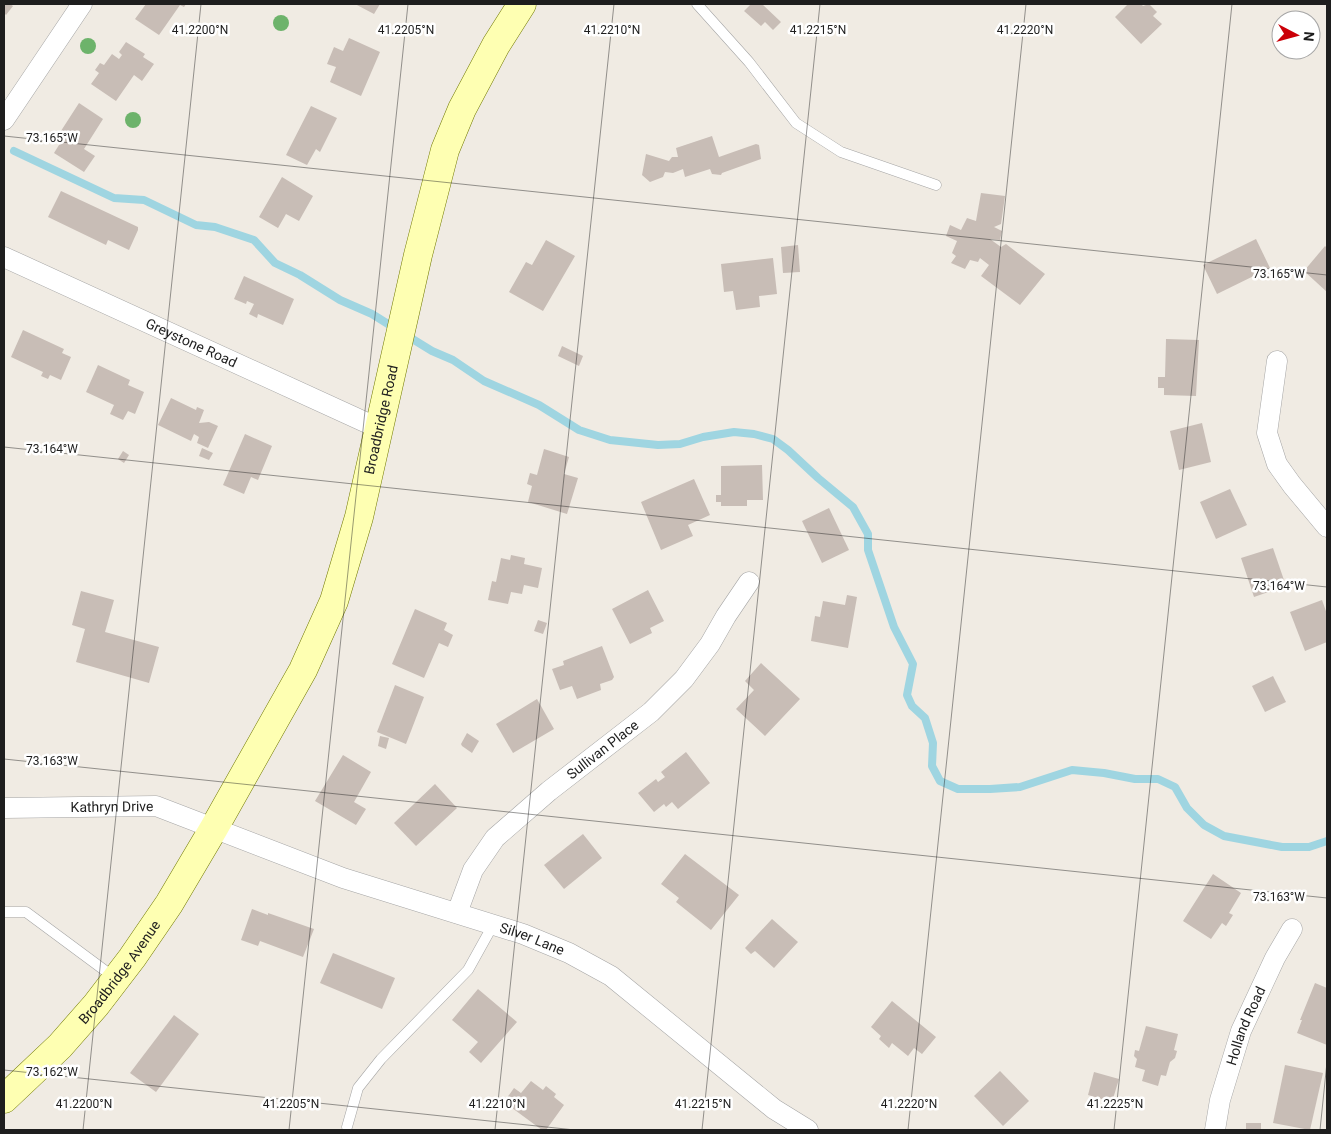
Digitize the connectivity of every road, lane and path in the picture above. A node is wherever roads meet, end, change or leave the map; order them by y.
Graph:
1 (82, 4) edge
2 (522, 4) edge
3 (697, 4) edge
4 (4, 120) edge
5 (936, 185) dead end
6 (4, 257) edge
7 (1277, 362) dead end
8 (378, 428) junction
9 (1327, 527) edge
10 (749, 582) dead end
11 (4, 808) edge
12 (214, 828) junction
13 (4, 912) edge
14 (457, 913) junction
15 (493, 925) junction
16 (1292, 928) dead end
17 (116, 979) junction
18 (4, 1099) edge
19 (347, 1127) dead end
20 (808, 1130) edge
21 (1215, 1130) edge

1 - 4 street
2 - 8 main road, Broadbridge Road
3 - 5 lane
6 - 8 street, Greystone Road
7 - 9 street
8 - 12 main road, Broadbridge Road
10 - 14 street, Sullivan Place
11 - 12 street, Kathryn Drive
12 - 14 street, Silver Lane
12 - 17 main road, Broadbridge Avenue
13 - 17 lane
14 - 15 street, Silver Lane
15 - 19 lane
15 - 20 street, Silver Lane
16 - 21 street, Holland Road
17 - 18 main road, Broadbridge Avenue

